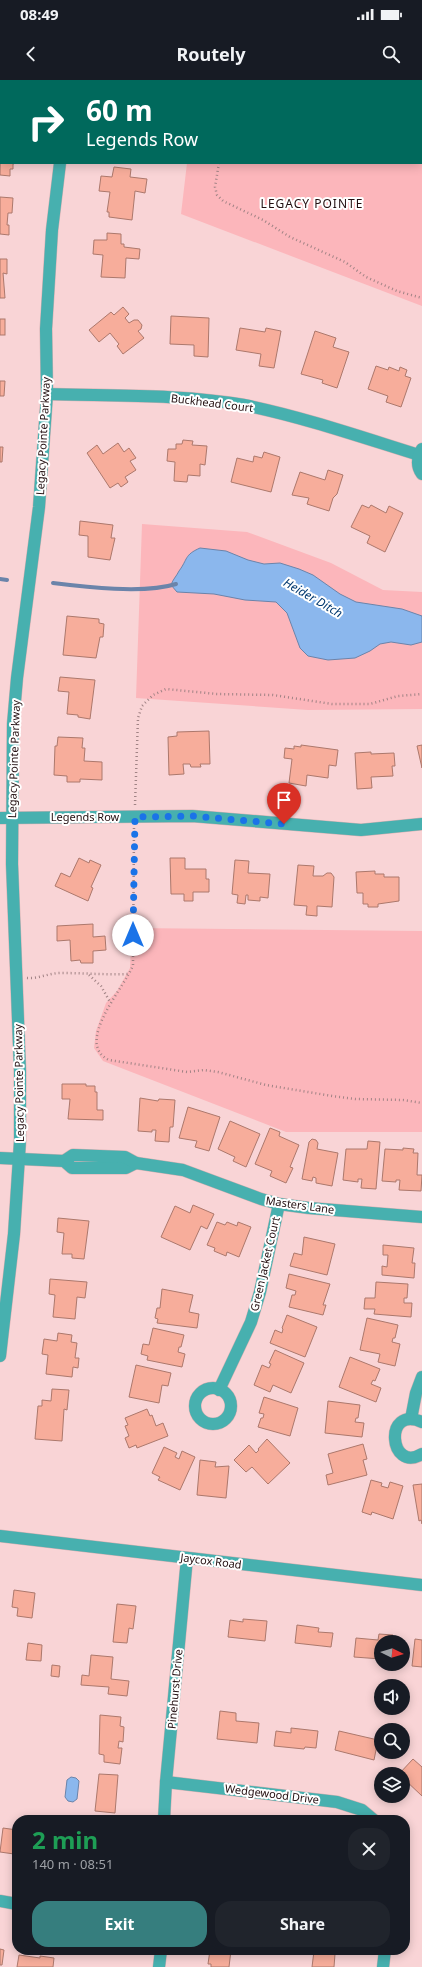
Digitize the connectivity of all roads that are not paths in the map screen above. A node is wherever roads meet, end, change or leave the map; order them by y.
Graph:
1 (60, 164) edge
2 (47, 394) junction
3 (420, 452) edge
4 (422, 474) edge
5 (6, 818) edge
6 (422, 824) edge
7 (0, 1158) edge
8 (19, 1159) junction
9 (279, 1204) junction
10 (422, 1217) edge
11 (0, 1356) edge
12 (422, 1377) edge
13 (219, 1390) dead end
14 (417, 1421) edge
15 (422, 1454) edge
16 (0, 1536) edge
17 (187, 1558) junction
18 (422, 1586) edge
19 (166, 1782) junction
20 (164, 1815) edge
21 (368, 1815) edge
22 (0, 1901) edge
23 (12, 1903) edge
24 (160, 1955) edge
25 (384, 1955) edge
26 (159, 1967) edge
27 (383, 1967) edge

1 - 2 street, Legacy Pointe Parkway
2 - 3 street, Buckhead Court
2 - 5 street, Legacy Pointe Parkway
3 - 4 street, Buckhead Court
5 - 6 street, Legends Row
5 - 8 street, Legacy Pointe Parkway
7 - 8 street, Masters Lane
8 - 9 street, Masters Lane
8 - 11 street, Legacy Pointe Parkway
9 - 10 street, Masters Lane
9 - 13 street, Green Jacket Court
12 - 14 street
14 - 15 street
16 - 17 street, Jaycox Road
17 - 18 street, Jaycox Road
17 - 19 street, Pinehurst Drive
19 - 20 street, Pinehurst Drive
19 - 21 street, Wedgewood Drive
22 - 23 street
24 - 26 street
25 - 27 street

